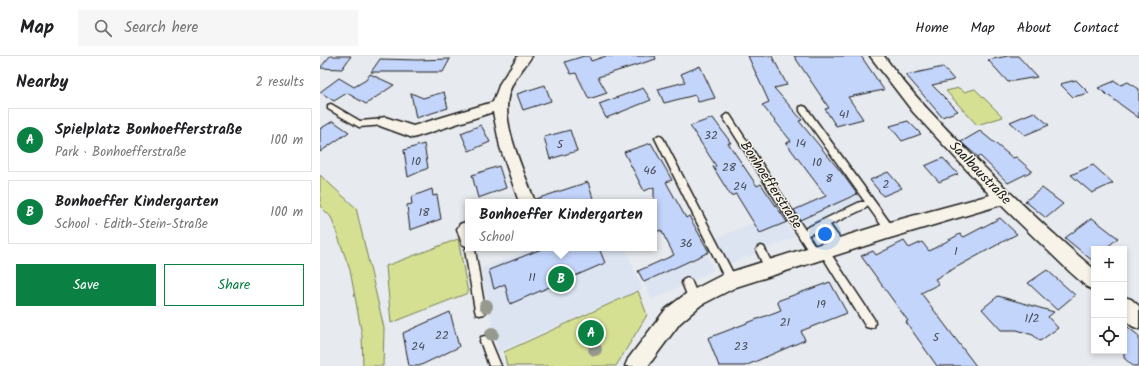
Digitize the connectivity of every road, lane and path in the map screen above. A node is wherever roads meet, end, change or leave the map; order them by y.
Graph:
1 (525, 56) edge
2 (877, 56) edge
3 (499, 105) junction
4 (331, 107) dead end
5 (803, 109) dead end
6 (727, 117) dead end
7 (385, 122) joint
8 (659, 138) dead end
9 (1003, 198) junction
10 (527, 199) edge
11 (860, 208) dead end
12 (824, 224) junction
13 (890, 230) junction
14 (809, 231) dead end
15 (761, 250) dead end
16 (827, 250) junction
17 (472, 251) edge
18 (769, 268) junction
19 (1091, 278) edge
20 (731, 280) junction
21 (1127, 309) edge
22 (480, 310) dead end
23 (1139, 319) edge
24 (870, 323) dead end
25 (485, 341) dead end
26 (495, 366) edge
27 (635, 366) edge

1 - 3 street
2 - 9 street, Saalbaustraße
3 - 7 street
3 - 10 street
4 - 7 lane
5 - 13 lane
6 - 16 lane, Bonhoefferstraße
8 - 20 lane
9 - 13 street
9 - 19 street, Saalbaustraße
11 - 12 lane
12 - 14 lane
12 - 16 lane
13 - 16 street
15 - 18 lane
16 - 18 street
16 - 24 lane
17 - 22 lane
18 - 20 street
20 - 27 street
21 - 23 street
25 - 26 lane

